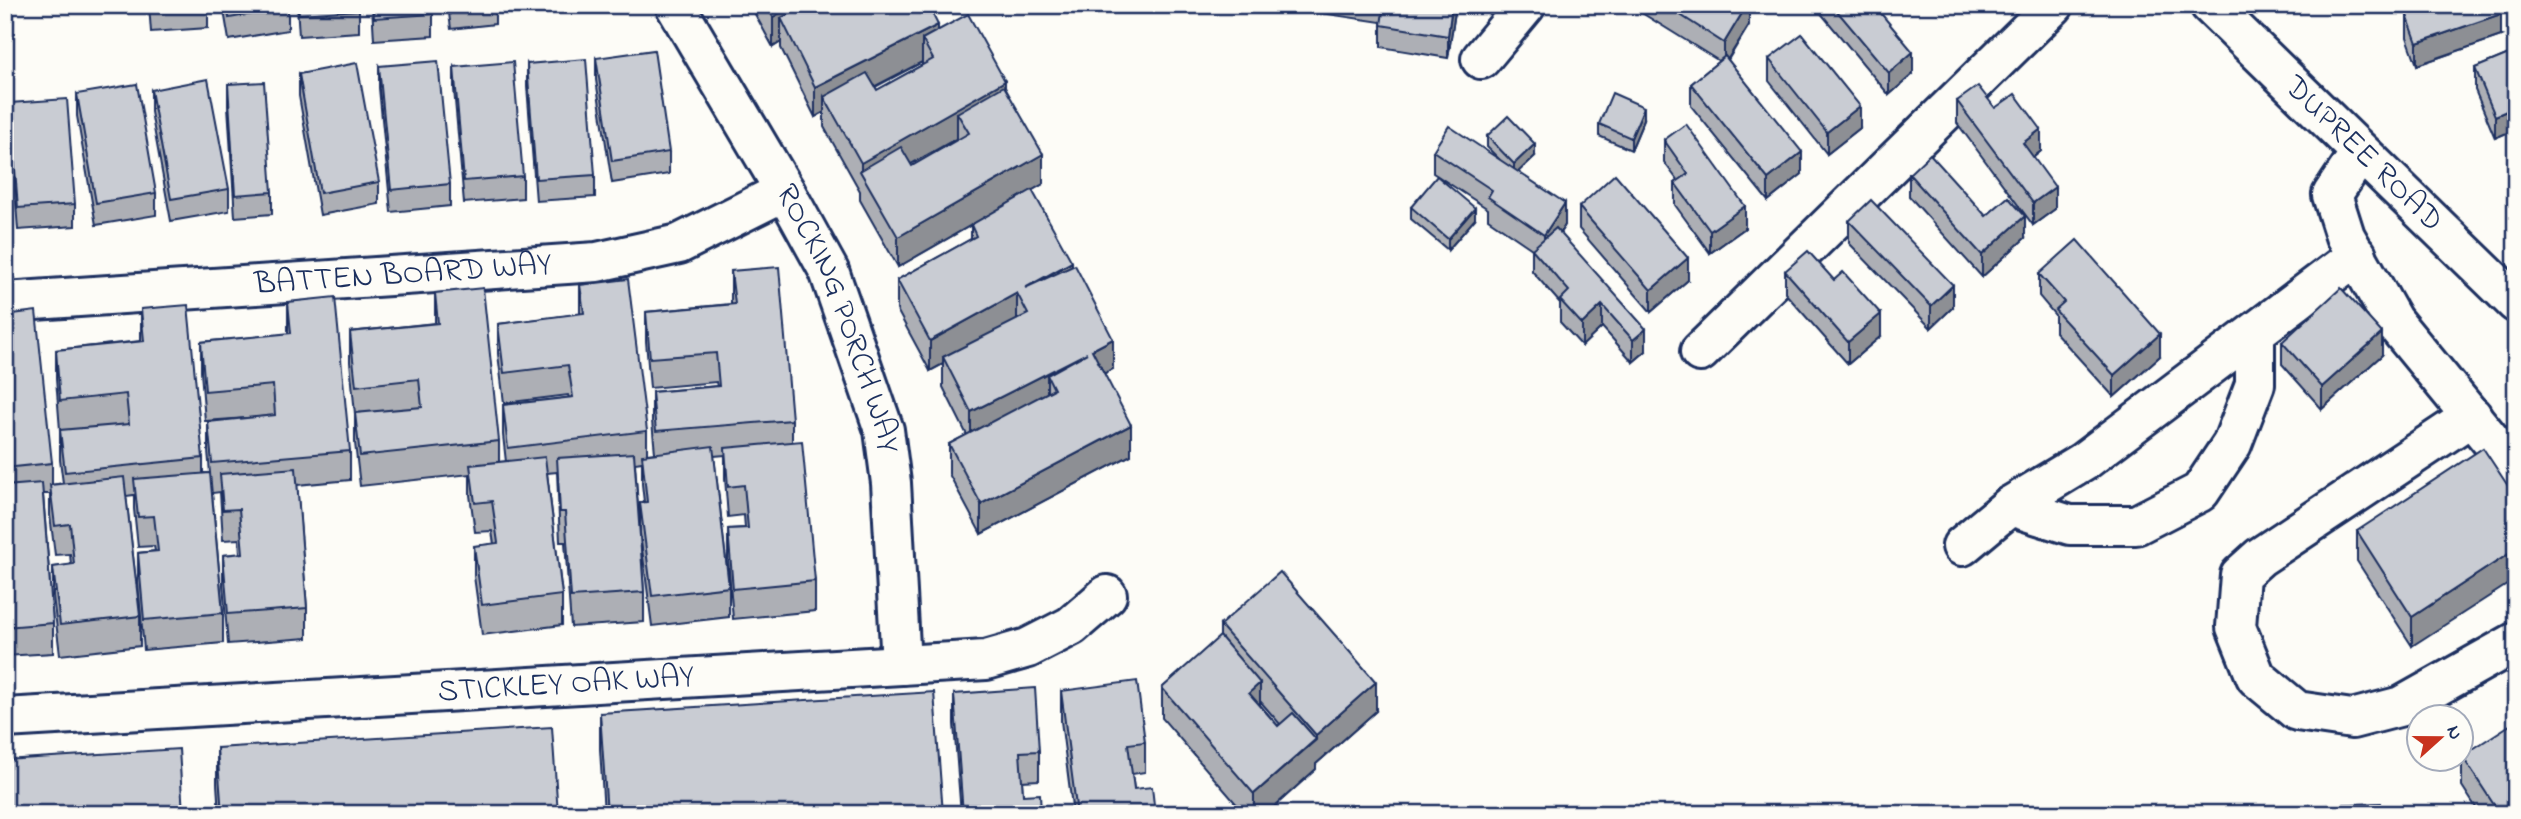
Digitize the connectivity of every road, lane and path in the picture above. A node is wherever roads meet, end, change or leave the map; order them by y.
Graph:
1 (675, 5) edge
2 (1526, 5) edge
3 (2054, 5) edge
4 (2210, 5) edge
5 (1481, 59) dead end
6 (2360, 153) junction
7 (785, 191) junction
8 (2357, 256) junction
9 (5, 302) edge
10 (2516, 303) edge
11 (2255, 333) junction
12 (1700, 352) dead end
13 (2472, 416) junction
14 (2516, 471) edge
15 (2010, 506) junction
16 (1962, 546) dead end
17 (1107, 595) dead end
18 (2516, 642) edge
19 (901, 665) junction
20 (5, 718) edge

1 - 7 street, ROCKING PORCH WAY
2 - 5 street
3 - 12 street
4 - 6 street, DUPREE ROAD
6 - 8 street
6 - 10 street, DUPREE ROAD
7 - 9 street, BATTEN BOARD WAY
7 - 19 street, ROCKING PORCH WAY
8 - 11 street
8 - 13 street
11 - 15 street
11 - 15 street
13 - 14 street
13 - 18 street
15 - 16 street
17 - 19 street, STICKLEY OAK WAY
19 - 20 street, STICKLEY OAK WAY

